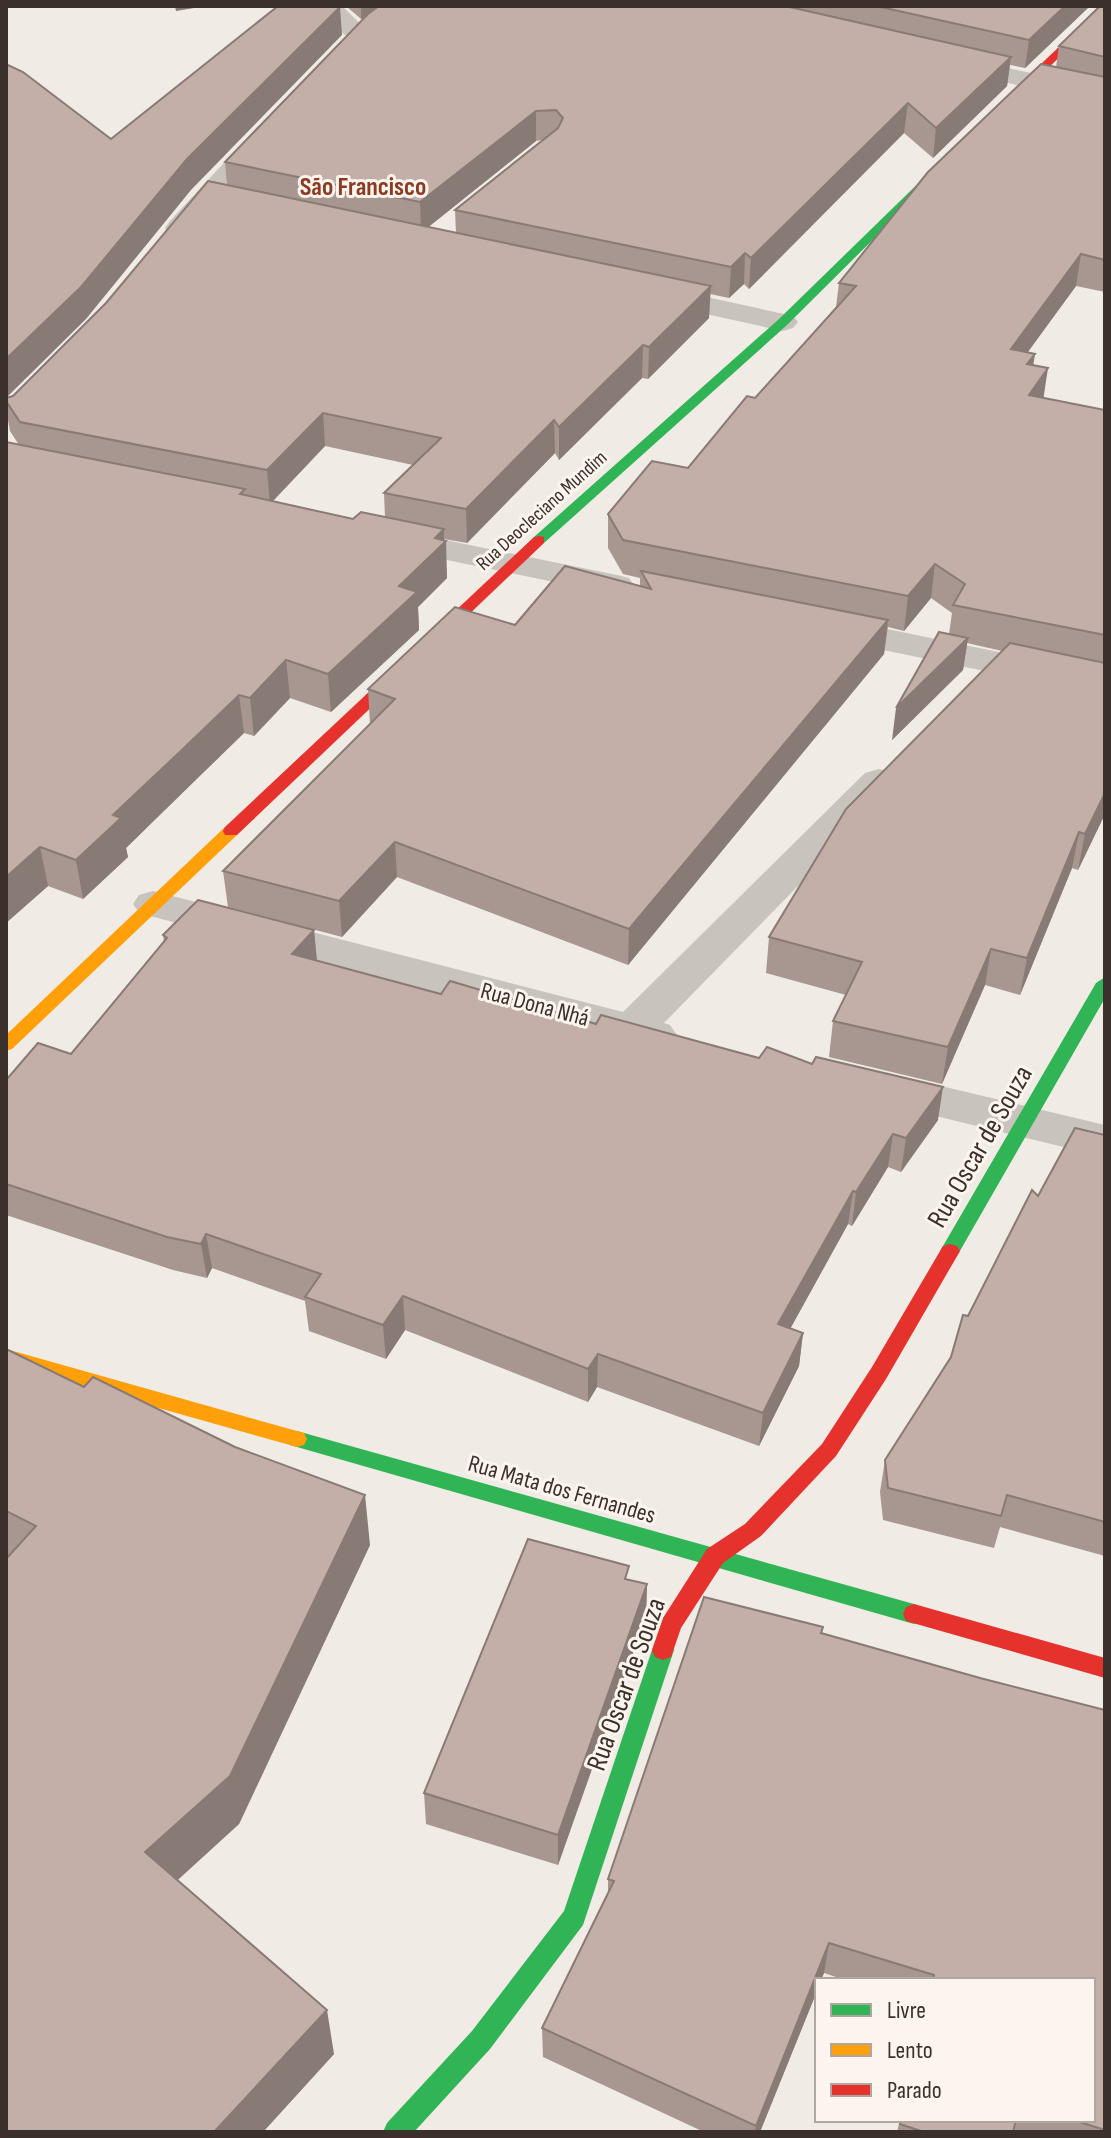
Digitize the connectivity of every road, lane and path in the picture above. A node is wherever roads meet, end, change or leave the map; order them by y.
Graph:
1 (328, 6) edge
2 (1105, 8) edge
3 (921, 56) edge
4 (339, 57) edge
5 (1030, 81) junction
6 (1105, 97) edge
7 (287, 111) edge
8 (985, 124) edge
9 (951, 157) edge
10 (203, 198) junction
11 (233, 205) edge
12 (165, 245) edge
13 (628, 289) edge
14 (783, 322) junction
15 (360, 533) edge
16 (514, 563) junction
17 (654, 592) edge
18 (794, 621) edge
19 (996, 662) junction
20 (1105, 685) edge
21 (963, 696) edge
22 (908, 751) edge
23 (153, 904) junction
24 (1105, 983) edge
25 (632, 1029) junction
26 (693, 1044) edge
27 (6, 1045) edge
28 (844, 1080) edge
29 (1026, 1123) junction
30 (1105, 1141) edge
31 (6, 1357) edge
32 (715, 1556) junction
33 (1105, 1668) edge
34 (396, 2132) edge

1 - 4 street
2 - 5 street
3 - 5 street
5 - 6 street
5 - 8 street
7 - 10 street
9 - 14 street, Rua Deocleciano Mundim
10 - 11 street
10 - 12 street
13 - 14 street
14 - 16 street, Rua Deocleciano Mundim
15 - 16 street
16 - 17 street
16 - 23 street, Rua Deocleciano Mundim
18 - 19 street
19 - 20 street
19 - 21 street
22 - 25 street
23 - 25 street, Rua Dona Nhá
23 - 27 street, Rua Deocleciano Mundim
24 - 29 street, Rua Oscar de Souza
25 - 26 street, Rua Dona Nhá
28 - 29 street
29 - 30 street
29 - 32 street, Rua Oscar de Souza
31 - 32 street, Rua Mata dos Fernandes
32 - 33 street, Rua Mata dos Fernandes
32 - 34 street, Rua Oscar de Souza

